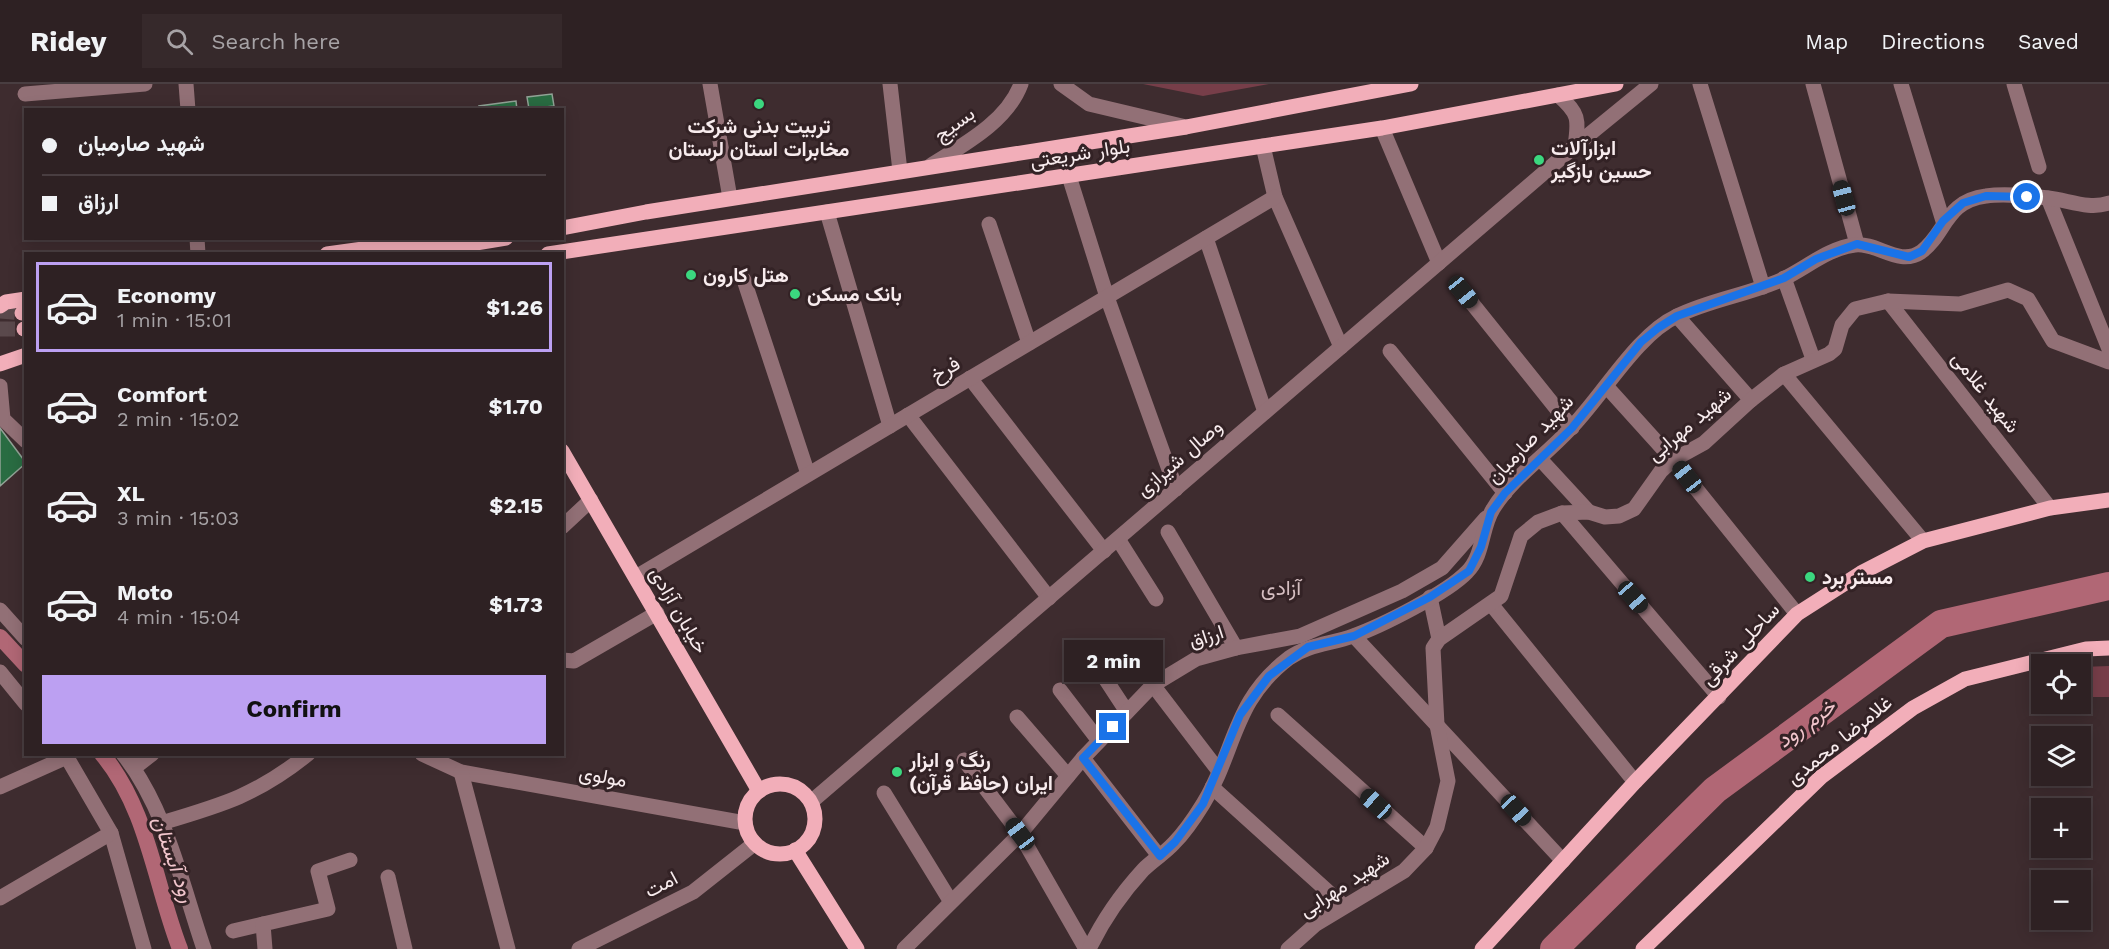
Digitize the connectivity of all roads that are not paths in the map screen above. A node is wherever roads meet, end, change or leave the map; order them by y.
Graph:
1 (145, 84) edge
2 (186, 84) edge
3 (710, 84) edge
4 (890, 84) edge
5 (1021, 84) edge
6 (1061, 84) edge
7 (1411, 84) edge
8 (1616, 84) edge
9 (1651, 84) edge
10 (1700, 84) edge
11 (1814, 84) edge
12 (1901, 84) edge
13 (2014, 84) edge
14 (25, 94) dead end
15 (1558, 95) junction
16 (188, 108) edge
17 (1186, 127) junction
18 (1382, 128) junction
19 (1263, 146) junction
20 (1575, 146) junction
21 (930, 166) junction
22 (2039, 167) dead end
23 (900, 171) junction
24 (1069, 176) junction
25 (1275, 197) junction
26 (730, 198) junction
27 (2048, 198) junction
28 (2109, 203) edge
29 (827, 212) junction
30 (1943, 221) junction
31 (989, 224) dead end
32 (564, 228) edge
33 (1206, 238) junction
34 (496, 240) edge
35 (374, 242) edge
36 (1857, 244) junction
37 (466, 246) junction
38 (335, 252) edge
39 (423, 252) edge
40 (568, 252) edge
41 (1439, 263) junction
42 (1784, 278) junction
43 (744, 280) dead end
44 (1763, 287) junction
45 (1463, 292) dead end
46 (1107, 297) junction
47 (1888, 301) junction
48 (2, 303) edge
49 (24, 309) edge
50 (1677, 316) junction
51 (1029, 343) junction
52 (1341, 347) junction
53 (2109, 349) edge
54 (1390, 351) dead end
55 (0, 353) edge
56 (24, 353) edge
57 (24, 354) edge
58 (1814, 359) junction
59 (2109, 363) edge
60 (0, 364) edge
61 (1784, 374) junction
62 (970, 378) junction
63 (0, 386) edge
64 (1607, 387) junction
65 (1751, 400) junction
66 (1265, 412) junction
67 (908, 415) junction
68 (890, 426) junction
69 (1572, 428) junction
70 (24, 439) edge
71 (564, 454) edge
72 (1541, 460) junction
73 (1673, 460) junction
74 (808, 474) junction
75 (1176, 489) junction
76 (1505, 493) junction
77 (591, 500) junction
78 (2109, 500) edge
79 (2050, 508) junction
80 (1491, 512) junction
81 (1589, 512) junction
82 (1562, 513) junction
83 (564, 525) edge
84 (1168, 532) dead end
85 (1118, 539) junction
86 (1923, 541) junction
87 (1104, 550) junction
88 (636, 577) junction
89 (1430, 597) junction
90 (1048, 598) junction
91 (1156, 599) dead end
92 (1491, 604) junction
93 (0, 610) edge
94 (657, 613) junction
95 (1797, 614) junction
96 (1354, 636) junction
97 (24, 637) edge
98 (1439, 639) junction
99 (1236, 648) junction
100 (2109, 648) edge
101 (1091, 657) dead end
102 (564, 660) edge
103 (2, 677) edge
104 (1153, 685) junction
105 (1060, 690) dead end
106 (1719, 697) junction
107 (24, 702) edge
108 (1127, 712) junction
109 (1278, 715) dead end
110 (1017, 717) dead end
111 (1437, 725) junction
112 (1099, 741) junction
113 (66, 756) edge
114 (125, 756) edge
115 (149, 756) edge
116 (305, 756) edge
117 (425, 756) edge
118 (1083, 758) junction
119 (964, 760) dead end
120 (134, 768) junction
121 (1218, 770) junction
122 (461, 772) junction
123 (1068, 776) junction
124 (1635, 782) junction
125 (0, 787) edge
126 (1212, 787) junction
127 (759, 791) junction
128 (884, 793) dead end
129 (811, 802) junction
130 (161, 823) junction
131 (745, 823) junction
132 (111, 833) junction
133 (1020, 834) junction
134 (755, 843) junction
135 (1426, 848) junction
136 (795, 850) junction
137 (1160, 856) junction
138 (350, 860) dead end
139 (1563, 861) junction
140 (388, 877) dead end
141 (0, 898) edge
142 (951, 902) junction
143 (1344, 906) junction
144 (263, 924) junction
145 (233, 931) dead end
146 (144, 949) edge
147 (204, 949) edge
148 (266, 949) edge
149 (405, 949) edge
150 (508, 949) edge
151 (579, 949) edge
152 (857, 949) edge
153 (904, 949) edge
154 (1088, 949) edge
155 (1288, 949) edge
156 (1482, 949) edge
157 (1643, 949) edge

1 - 14 street
2 - 16 street
3 - 26 street
4 - 23 street
5 - 21 street, بسیج
6 - 17 street
7 - 17 main road, بلوار شریعتی
8 - 15 main road, بلوار شریعتی
9 - 20 street, وصال شیرازی
10 - 44 street
11 - 36 street
12 - 30 street
13 - 22 street
15 - 18 main road, بلوار شریعتی
15 - 20 street
17 - 21 main road, بلوار شریعتی
18 - 19 main road, بلوار شریعتی
18 - 41 street
19 - 24 main road, بلوار شریعتی
19 - 25 street
20 - 41 street, وصال شیرازی
21 - 23 main road, بلوار شریعتی
23 - 26 main road, بلوار شریعتی
24 - 29 main road, بلوار شریعتی
24 - 46 street
25 - 33 street, فرخ
25 - 52 street
26 - 32 main road, بلوار شریعتی
27 - 28 street
27 - 30 street
27 - 53 street
29 - 40 main road, بلوار شریعتی
29 - 68 street
30 - 36 street
31 - 51 street
33 - 46 street, فرخ
33 - 66 street
34 - 37 main road
35 - 37 main road
35 - 38 main road
36 - 42 street, شهید صارمیان
37 - 39 main road
41 - 52 street, وصال شیرازی
42 - 44 street, شهید صارمیان
42 - 58 street
43 - 74 street
44 - 50 street, شهید صارمیان
45 - 69 street
46 - 51 street, فرخ
46 - 75 street
47 - 58 street, شهید مهرابی
47 - 59 street, شهید مهرابی
47 - 79 street, شهید غلامی
48 - 49 main road
50 - 64 street, شهید صارمیان
50 - 65 street
51 - 62 street, فرخ
52 - 66 street, وصال شیرازی
54 - 76 street
55 - 56 main road
57 - 60 main road
58 - 61 street, شهید مهرابی
61 - 65 street, شهید مهرابی
61 - 86 street
62 - 67 street, فرخ
62 - 87 street
63 - 70 street
64 - 69 street, شهید صارمیان
64 - 73 street
65 - 73 street, شهید مهرابی
66 - 75 street, وصال شیرازی
67 - 68 street, فرخ
67 - 90 street
68 - 74 street, فرخ
69 - 72 street, شهید صارمیان
71 - 77 main road, خیابان آزادی
72 - 76 street, شهید صارمیان
72 - 81 street
73 - 81 street, شهید مهرابی
73 - 95 street
74 - 88 street, فرخ
75 - 85 street, وصال شیرازی
76 - 80 street, شهید صارمیان
77 - 83 street
77 - 88 main road, خیابان آزادی
78 - 79 main road, ساحلی شرقی
79 - 86 main road, ساحلی شرقی
80 - 89 street, شهید صارمیان
80 - 99 street, ارزاق
81 - 82 street, شهید مهرابی
82 - 92 street, شهید مهرابی
82 - 106 street
84 - 99 street
85 - 87 street, وصال شیرازی
85 - 91 street
86 - 95 main road, ساحلی شرقی
87 - 90 street, وصال شیرازی
88 - 94 main road, خیابان آزادی
89 - 96 street, شهید صارمیان
89 - 98 street
90 - 129 street, وصال شیرازی
92 - 98 street, شهید مهرابی
92 - 124 street
93 - 97 street
94 - 102 street
94 - 127 main road, خیابان آزادی
95 - 106 main road, ساحلی شرقی
96 - 111 street
96 - 121 street, شهید صارمیان
98 - 111 street, شهید مهرابی
99 - 104 street, ارزاق
100 - 157 main road, غلامرضا محمدی
101 - 108 street
103 - 107 street
104 - 108 street, ارزاق
104 - 121 street
105 - 112 street
106 - 124 main road, ساحلی شرقی
108 - 112 street, ارزاق
109 - 135 street
110 - 123 street
111 - 135 street, شهید مهرابی
111 - 139 street
112 - 118 street, ارزاق
113 - 125 street
113 - 132 street
114 - 120 street
115 - 120 street
116 - 130 street
117 - 122 street, مولوی
118 - 123 street, ارزاق
118 - 137 street
119 - 133 street
120 - 130 street
121 - 126 street, شهید صارمیان
122 - 131 street, مولوی
122 - 150 street
123 - 133 street, ارزاق
124 - 139 main road, ساحلی شرقی
126 - 137 street, شهید صارمیان
126 - 143 street
127 - 129 main road
127 - 131 main road
128 - 142 street
129 - 136 main road
130 - 147 street
131 - 134 main road
132 - 141 street
132 - 146 street
133 - 142 street, ارزاق
133 - 154 street
134 - 136 main road
134 - 151 street, امت
135 - 143 street, شهید مهرابی
136 - 152 main road
137 - 154 street, شهید صارمیان
138 - 144 street
139 - 156 main road, ساحلی شرقی
140 - 149 street
142 - 153 street, ارزاق
143 - 155 street, شهید مهرابی
144 - 145 street
144 - 148 street

